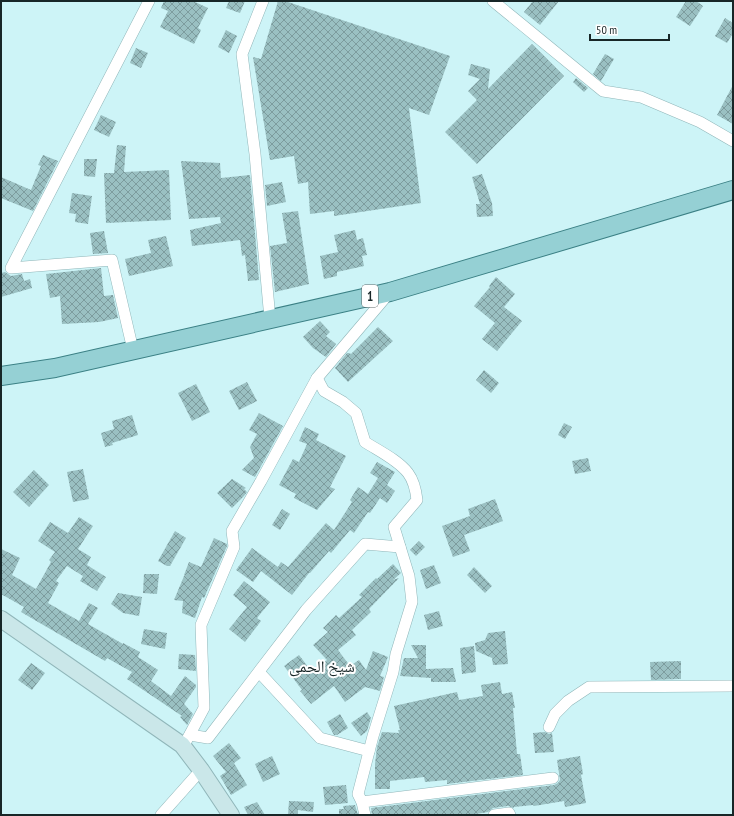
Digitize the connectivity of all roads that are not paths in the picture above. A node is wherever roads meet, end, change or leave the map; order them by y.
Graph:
1 (148, 1) edge
2 (263, 1) edge
3 (493, 1) edge
4 (733, 141) edge
5 (733, 190) edge
6 (390, 292) junction
7 (270, 319) junction
8 (133, 350) junction
9 (1, 376) edge
10 (317, 378) junction
11 (400, 547) junction
12 (1, 619) edge
13 (259, 672) junction
14 (733, 686) edge
15 (549, 727) dead end
16 (186, 741) junction
17 (369, 751) junction
18 (201, 770) junction
19 (553, 778) dead end
20 (362, 802) junction
21 (161, 815) edge
22 (231, 815) edge
23 (365, 815) edge
24 (494, 815) edge
25 (510, 815) edge

1 - 8 street
2 - 7 street
3 - 4 street
5 - 6 main road, 1
6 - 7 main road, 1
6 - 10 street
7 - 8 main road, 1
8 - 9 main road, 1
10 - 11 street
10 - 16 street
11 - 13 street
11 - 17 street
12 - 16 street
13 - 16 street
13 - 17 street
14 - 15 street
16 - 18 street
17 - 20 street
18 - 21 street
18 - 22 street
19 - 20 street
20 - 23 street
24 - 25 street

